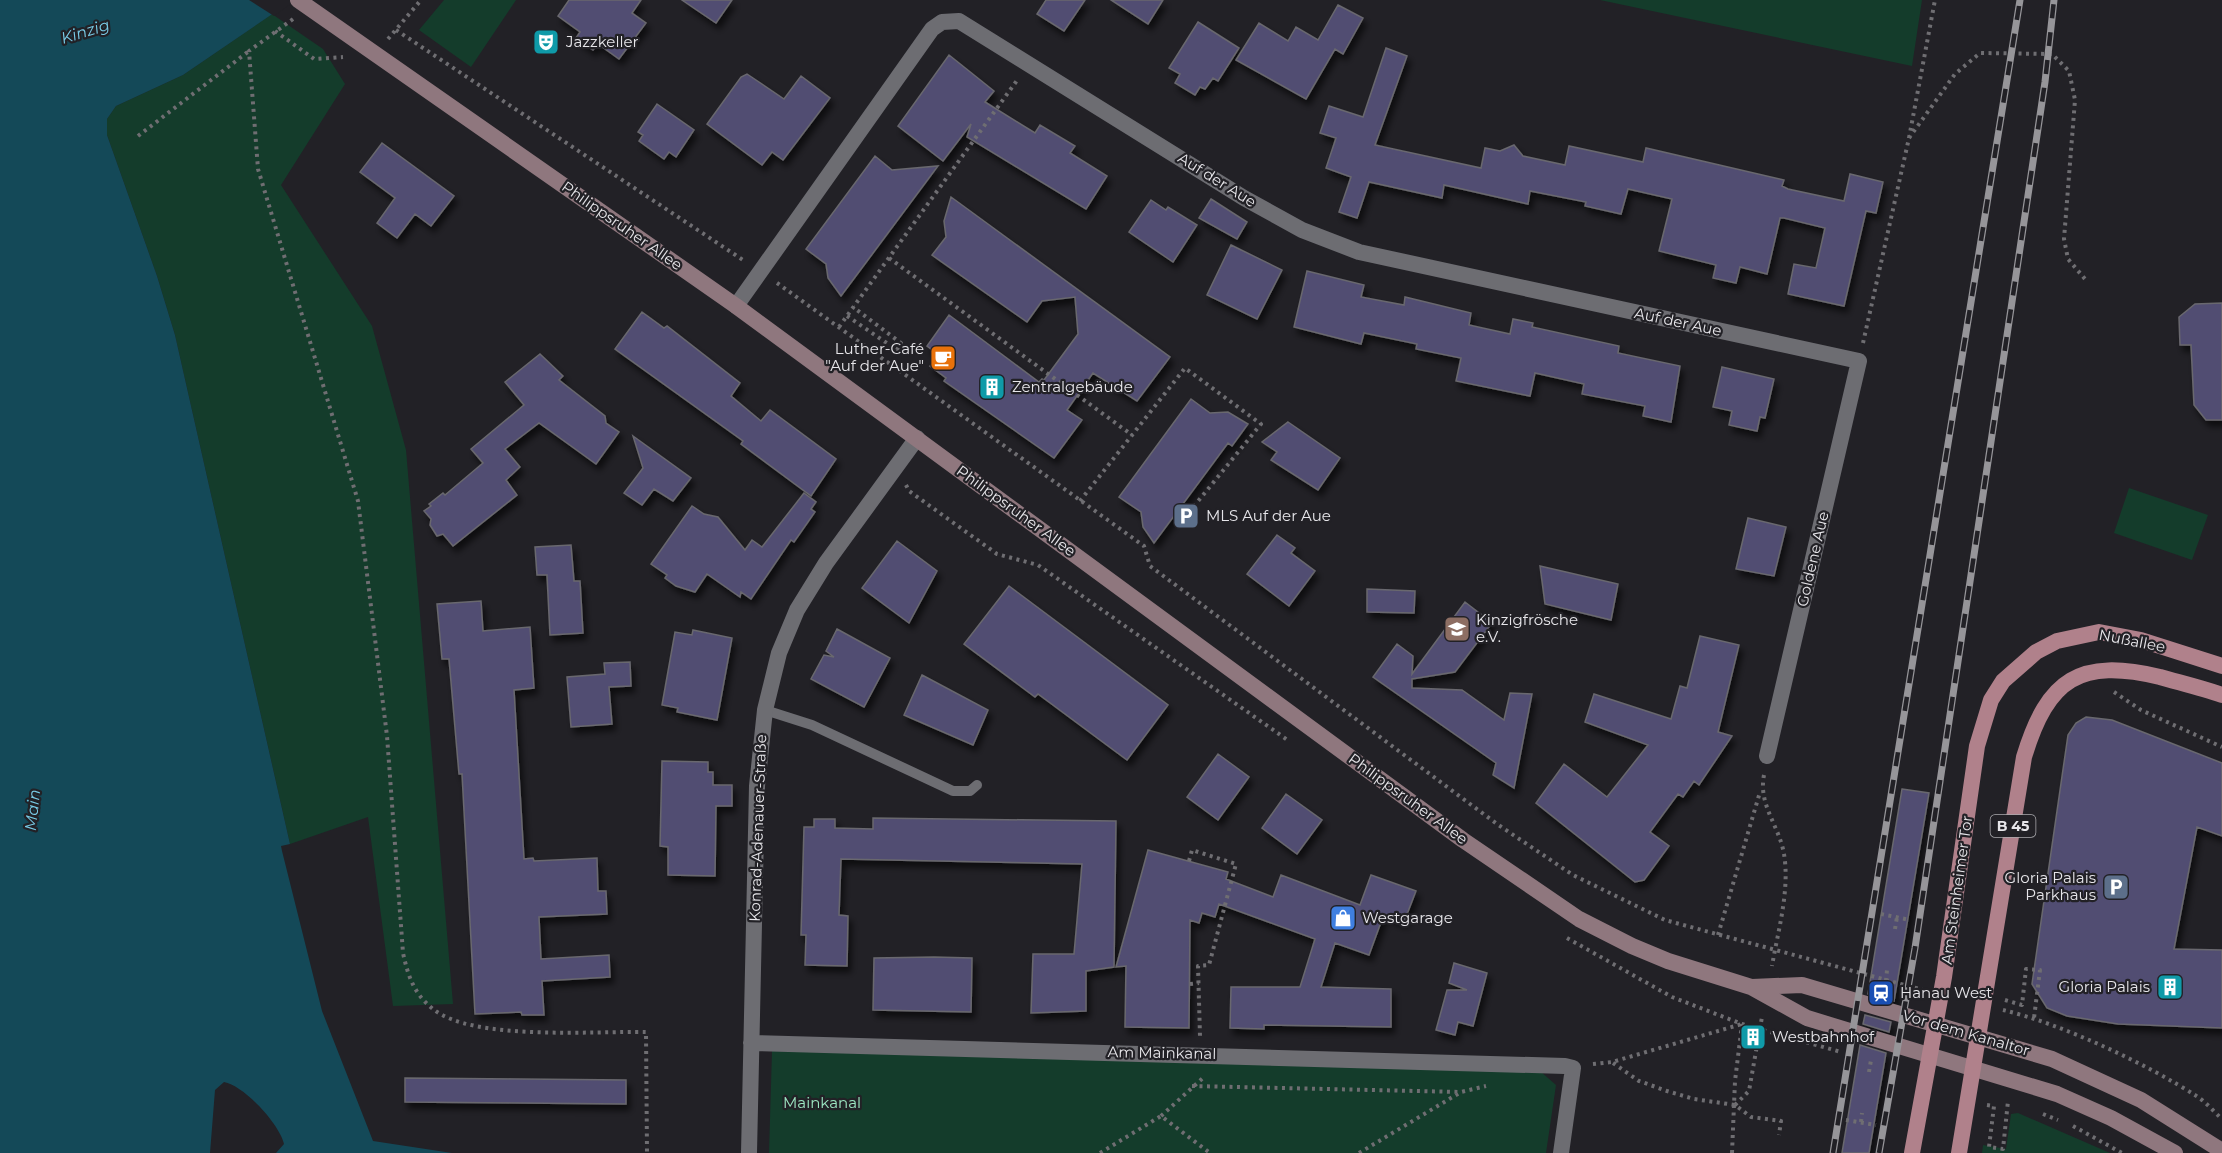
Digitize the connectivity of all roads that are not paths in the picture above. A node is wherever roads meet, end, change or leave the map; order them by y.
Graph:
1 (298, 0) edge
2 (736, 306) junction
3 (1859, 361) joint
4 (917, 438) junction
5 (2222, 666) edge
6 (2013, 671) joint
7 (2222, 695) edge
8 (765, 710) junction
9 (1767, 756) road end
10 (977, 785) dead end
11 (1751, 987) junction
12 (750, 1043) junction
13 (2222, 1151) edge
14 (748, 1153) edge
15 (1560, 1153) edge
16 (1912, 1153) edge
17 (1959, 1153) edge
18 (2175, 1153) edge

1 - 2 main road, Philippsruher Allee
2 - 3 street, Auf der Aue
2 - 4 main road, Philippsruher Allee
3 - 9 street, Goldene Aue
4 - 8 street, Konrad-Adenauer-Straße
4 - 11 main road, Philippsruher Allee
5 - 6 main road, Nußallee
6 - 16 main road, Am Steinheimer Tor
7 - 17 main road, Nußallee / B 45
8 - 10 lane
8 - 12 street, Konrad-Adenauer-Straße
11 - 13 main road, Vor dem Kanaltor
11 - 18 main road, Vor dem Kanaltor
12 - 14 street, Konrad-Adenauer-Straße
12 - 15 street, Am Mainkanal

